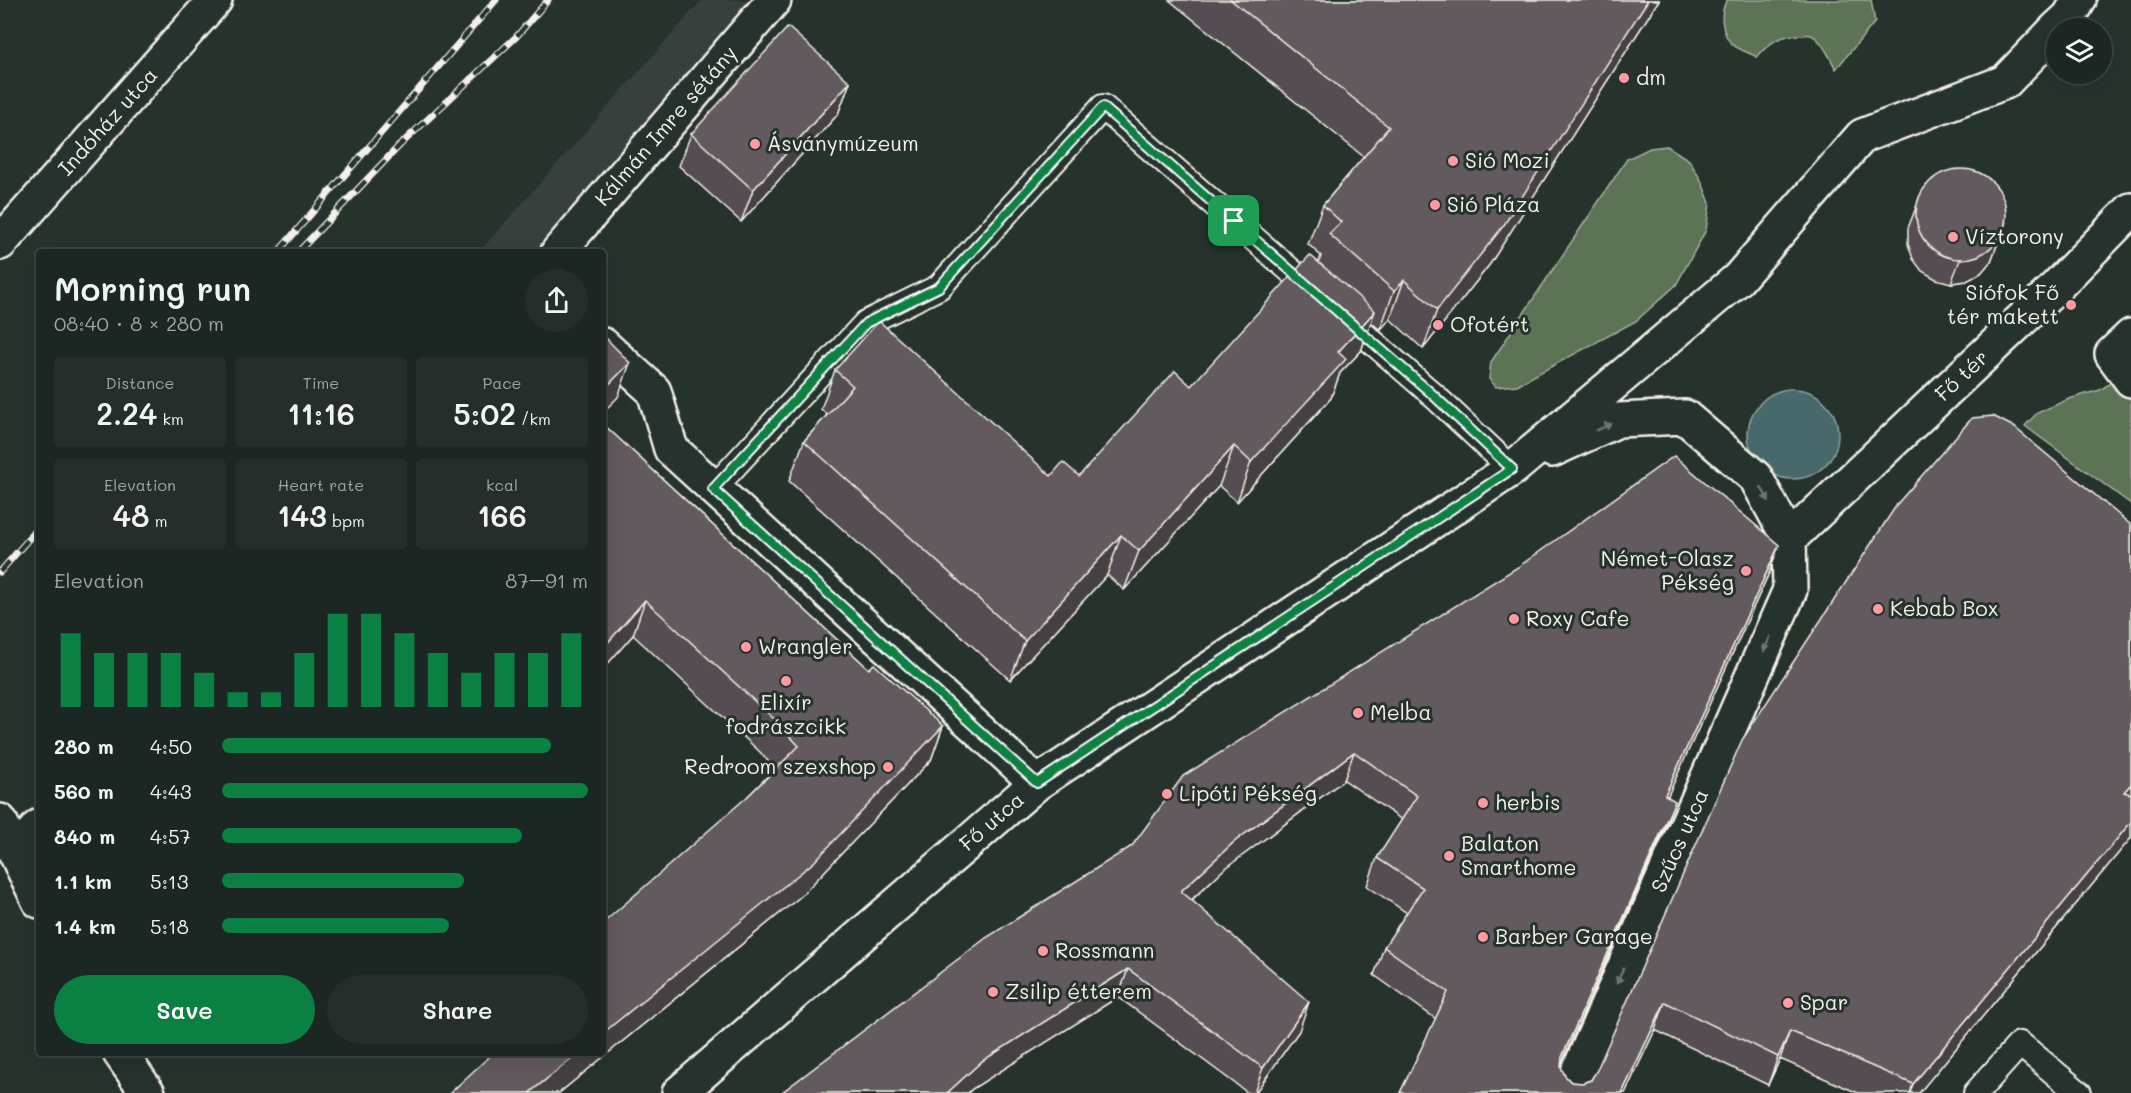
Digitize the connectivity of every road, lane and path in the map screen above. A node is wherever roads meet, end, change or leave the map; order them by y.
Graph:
1 (215, 0) edge
2 (774, 0) edge
3 (2079, 0) edge
4 (2067, 18) edge
5 (2046, 40) edge
6 (2131, 210) edge
7 (0, 243) edge
8 (561, 249) edge
9 (2131, 336) edge
10 (606, 348) edge
11 (2131, 380) edge
12 (1512, 469) junction
13 (713, 489) junction
14 (1789, 539) junction
15 (1037, 783) junction
16 (0, 821) edge
17 (36, 829) edge
18 (15, 853) junction
19 (36, 895) edge
20 (122, 1056) edge
21 (148, 1093) edge
22 (679, 1093) edge
23 (1569, 1093) edge
24 (1976, 1093) edge
25 (2079, 1093) edge

1 - 7 street, Indóház utca
2 - 8 street, Kálmán Imre sétány
3 - 4 street
5 - 12 street
6 - 14 street, Fő tér
9 - 11 street
10 - 13 street
12 - 13 lane
12 -> 14 street
12 - 15 street, Fő utca
13 - 15 street
14 -> 23 street, Szűcs utca
15 - 22 street, Fő utca
16 - 18 street
17 - 18 street
18 - 19 street
20 - 21 street
24 - 25 lane

